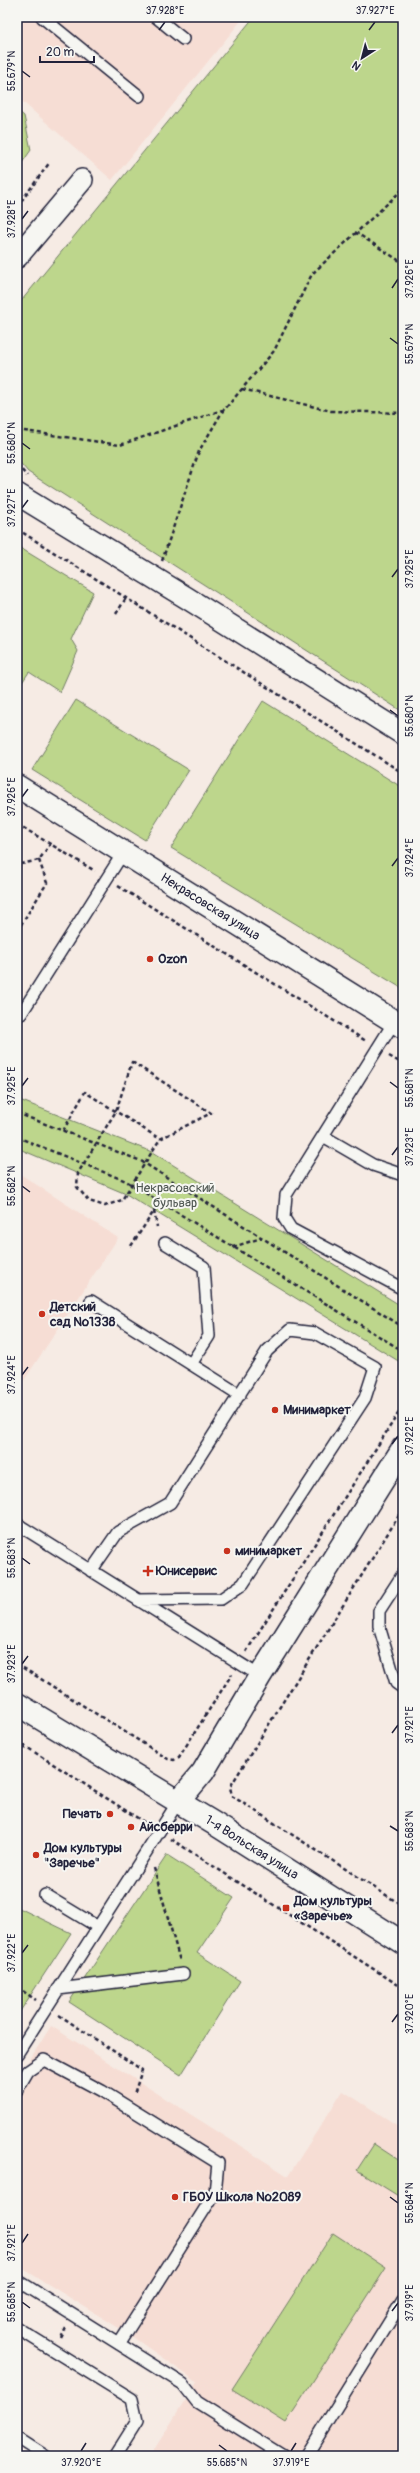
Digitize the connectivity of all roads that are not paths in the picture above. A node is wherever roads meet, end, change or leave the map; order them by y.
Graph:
1 (42, 17) edge
2 (156, 17) edge
3 (183, 39) dead end
4 (139, 96) dead end
5 (82, 180) dead end
6 (17, 257) edge
7 (17, 494) edge
8 (403, 734) edge
9 (17, 786) edge
10 (124, 853) junction
11 (20, 1014) dead end
12 (399, 1024) edge
13 (323, 1136) junction
14 (403, 1175) edge
15 (165, 1244) dead end
16 (403, 1289) edge
17 (90, 1301) dead end
18 (191, 1364) junction
19 (240, 1395) junction
20 (403, 1448) edge
21 (17, 1524) edge
22 (91, 1571) junction
23 (403, 1574) edge
24 (138, 1600) junction
25 (260, 1676) junction
26 (403, 1688) edge
27 (17, 1704) edge
28 (178, 1802) junction
29 (45, 1895) dead end
30 (98, 1927) junction
31 (403, 1943) edge
32 (183, 1974) road end
33 (58, 1989) junction
34 (17, 2054) edge
35 (17, 2090) edge
36 (17, 2280) edge
37 (403, 2300) edge
38 (17, 2328) edge
39 (119, 2344) junction
40 (17, 2438) edge
41 (45, 2456) edge
42 (115, 2456) edge
43 (283, 2456) edge
44 (306, 2456) edge

1 - 4 lane
2 - 3 lane
5 - 6 street
7 - 8 street
9 - 10 street, Некрасовская улица
10 - 11 lane
10 - 12 street, Некрасовская улица
12 - 13 lane
13 - 14 lane
13 - 16 lane
15 - 18 lane
17 - 18 lane
18 - 19 lane
19 - 22 lane
19 - 24 lane
20 - 25 street
21 - 22 lane
22 - 24 lane
23 - 26 lane
24 - 25 lane
25 - 28 street
27 - 28 street, 1-я Вольская улица
28 - 30 lane
28 - 31 street, 1-я Вольская улица
29 - 30 lane
30 - 33 lane
32 - 33 lane
33 - 34 lane
35 - 39 lane
36 - 39 lane
37 - 44 lane
38 - 42 lane
39 - 43 lane
40 - 41 lane

